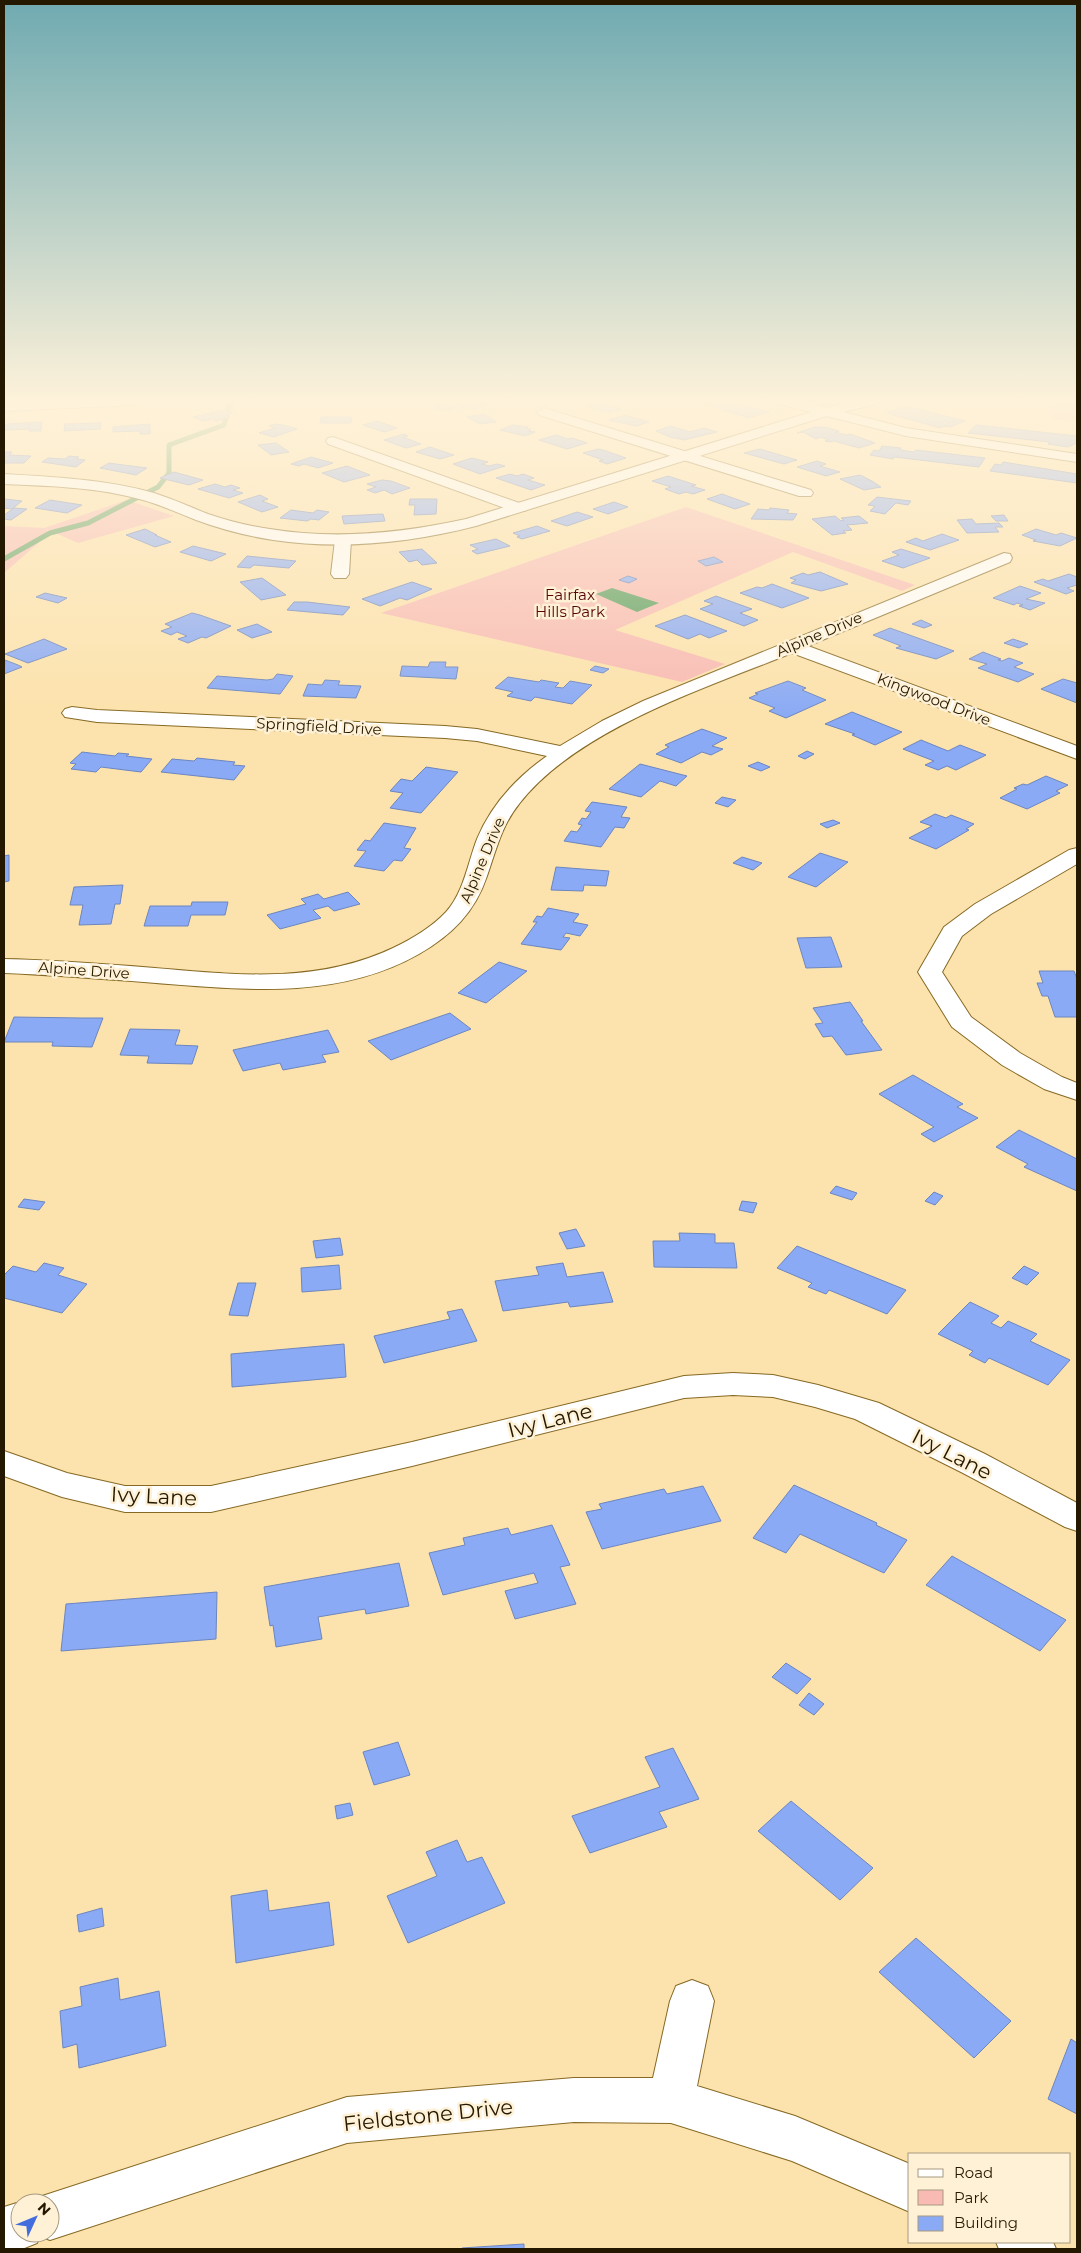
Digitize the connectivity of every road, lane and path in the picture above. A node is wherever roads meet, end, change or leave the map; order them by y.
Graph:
1 (174, 506) edge
2 (514, 506) edge
3 (525, 506) edge
4 (519, 508) junction
5 (343, 540) junction
6 (1004, 558) dead end
7 (340, 574) dead end
8 (791, 646) junction
9 (72, 713) dead end
10 (564, 753) junction
11 (1077, 753) edge
12 (1077, 854) edge
13 (4, 966) edge
14 (1077, 1092) edge
15 (4, 1464) edge
16 (1077, 1518) edge
17 (692, 2001) dead end
18 (671, 2101) junction
19 (908, 2187) edge
20 (60, 2213) edge

1 - 5 street
2 - 4 street
3 - 4 street
4 - 5 street
5 - 7 street
6 - 8 street, Alpine Drive
8 - 10 street, Alpine Drive
8 - 11 street, Kingwood Drive
9 - 10 street, Springfield Drive
10 - 13 street, Alpine Drive
12 - 14 street
15 - 16 street, Ivy Lane
17 - 18 street
18 - 19 street, Fieldstone Drive
18 - 20 street, Fieldstone Drive

